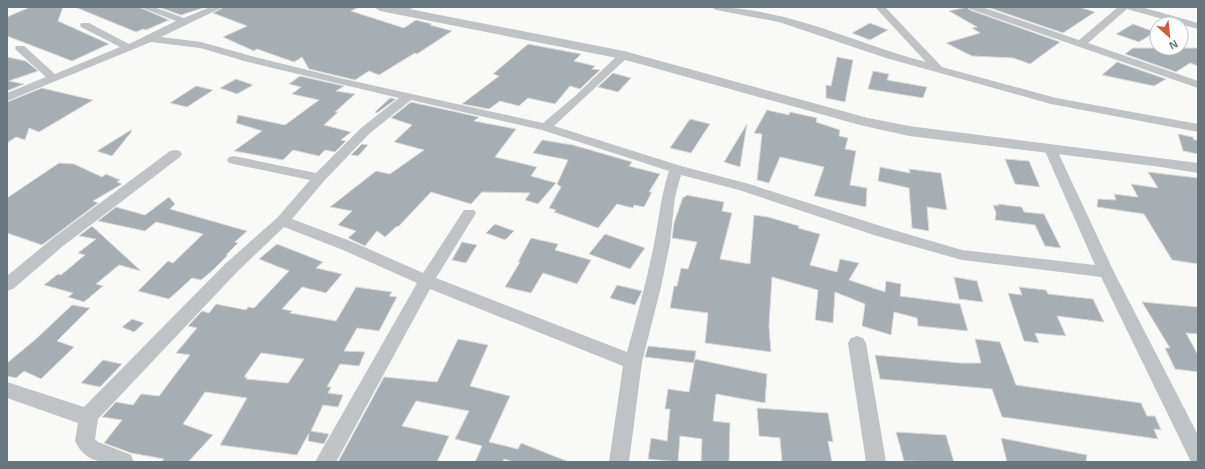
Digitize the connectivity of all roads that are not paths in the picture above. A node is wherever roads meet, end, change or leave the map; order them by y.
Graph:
1 (145, 7) edge
2 (218, 7) edge
3 (380, 7) edge
4 (716, 7) edge
5 (880, 7) edge
6 (973, 7) edge
7 (1124, 7) edge
8 (1130, 7) edge
9 (404, 9) edge
10 (184, 21) junction
11 (85, 26) dead end
12 (1198, 26) edge
13 (150, 38) junction
14 (1082, 44) junction
15 (128, 47) junction
16 (20, 48) dead end
17 (624, 56) junction
18 (937, 68) junction
19 (54, 79) junction
20 (1198, 85) edge
21 (7, 96) edge
22 (409, 96) junction
23 (545, 127) junction
24 (1198, 128) edge
25 (1050, 149) junction
26 (175, 154) dead end
27 (234, 160) dead end
28 (1198, 168) edge
29 (676, 169) junction
30 (319, 178) junction
31 (468, 213) dead end
32 (282, 221) junction
33 (1106, 272) junction
34 (426, 281) junction
35 (7, 285) edge
36 (858, 343) dead end
37 (633, 362) junction
38 (7, 390) edge
39 (89, 414) junction
40 (1198, 455) edge
41 (124, 462) edge
42 (325, 462) edge
43 (619, 462) edge
44 (876, 462) edge

1 - 10 street
2 - 10 street
3 - 9 street
4 - 18 street
5 - 18 street
6 - 14 street
7 - 14 street
8 - 12 street
9 - 17 street
10 - 13 street
11 - 15 street
13 - 15 street
13 - 22 street
14 - 20 street
15 - 19 street
16 - 19 street
17 - 23 street
17 - 25 street
18 - 24 street
19 - 21 street
22 - 23 street
22 - 30 street
23 - 29 street
25 - 28 street
25 - 33 street
26 - 35 street
27 - 30 street
29 - 33 street
29 - 37 street
30 - 32 street
31 - 34 street
32 - 34 street
32 - 39 street
33 - 40 street
34 - 37 street
34 - 42 street
36 - 44 street
37 - 43 street
38 - 39 street
39 - 41 street

